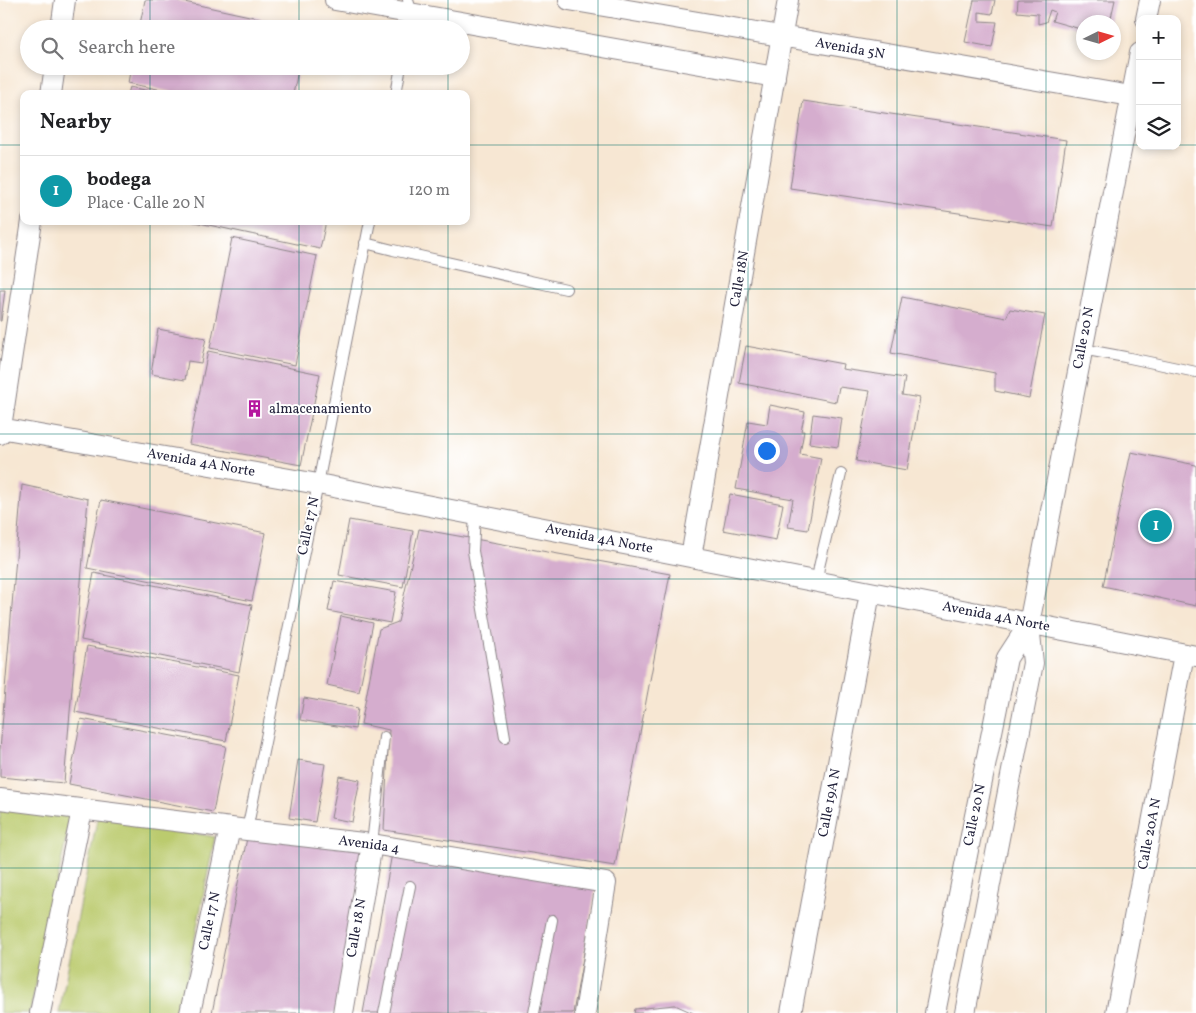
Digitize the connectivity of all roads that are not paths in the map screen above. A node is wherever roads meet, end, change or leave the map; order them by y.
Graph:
1 (65, 0) edge
2 (335, 0) edge
3 (569, 0) edge
4 (788, 0) edge
5 (1150, 0) edge
6 (410, 14) edge
7 (1147, 15) edge
8 (62, 20) edge
9 (445, 20) edge
10 (470, 24) edge
11 (782, 37) junction
12 (1139, 60) edge
13 (54, 75) edge
14 (399, 75) edge
15 (775, 77) junction
16 (52, 90) edge
17 (397, 90) edge
18 (1132, 96) junction
19 (31, 225) edge
20 (369, 225) edge
21 (365, 243) junction
22 (566, 289) dead end
23 (1082, 349) junction
24 (1196, 372) edge
25 (0, 428) edge
26 (0, 434) edge
27 (841, 474) dead end
28 (318, 484) junction
29 (475, 514) junction
30 (691, 558) junction
31 (817, 582) junction
32 (870, 593) junction
33 (1029, 624) junction
34 (1190, 655) edge
35 (384, 737) dead end
36 (505, 737) dead end
37 (0, 800) edge
38 (82, 810) junction
39 (238, 829) junction
40 (372, 844) junction
41 (410, 886) dead end
42 (552, 920) dead end
43 (40, 1013) edge
44 (190, 1013) edge
45 (343, 1013) edge
46 (384, 1013) edge
47 (534, 1013) edge
48 (586, 1013) edge
49 (791, 1013) edge
50 (934, 1013) edge
51 (965, 1013) edge
52 (1116, 1013) edge

1 - 8 street
2 - 6 street
3 - 11 street, Avenida 5N
4 - 11 street, Calle 18N
5 - 7 street
6 - 9 street
10 - 15 street
11 - 15 street, Calle 18N
11 - 18 street, Avenida 5N
12 - 18 street, Calle 20 N
13 - 16 street
14 - 17 lane
15 - 30 street, Calle 18N
18 - 23 street, Calle 20 N
19 - 25 street
20 - 21 lane, Calle 17 N
21 - 22 lane
21 - 28 lane, Calle 17 N
23 - 24 lane
23 - 33 street, Calle 20 N
25 - 26 street
25 - 28 street, Avenida 4A Norte
27 - 31 lane
28 - 29 street, Avenida 4A Norte
28 - 39 lane, Calle 17 N
29 - 30 street, Avenida 4A Norte
29 - 36 lane
30 - 31 street, Avenida 4A Norte
31 - 32 street, Avenida 4A Norte
32 - 33 street, Avenida 4A Norte
32 - 49 street, Calle 19A N
33 - 34 street, Avenida 4A Norte
33 - 50 street, Calle 20 N
33 - 51 street, Calle 20 N
34 - 52 street, Calle 20A N
35 - 40 lane
37 - 38 street, Avenida 4
38 - 39 street, Avenida 4
38 - 43 street
39 - 40 street, Avenida 4
39 - 44 street, Calle 17 N
40 - 45 street, Calle 18 N
40 - 48 street, Avenida 4
41 - 46 lane
42 - 47 lane

